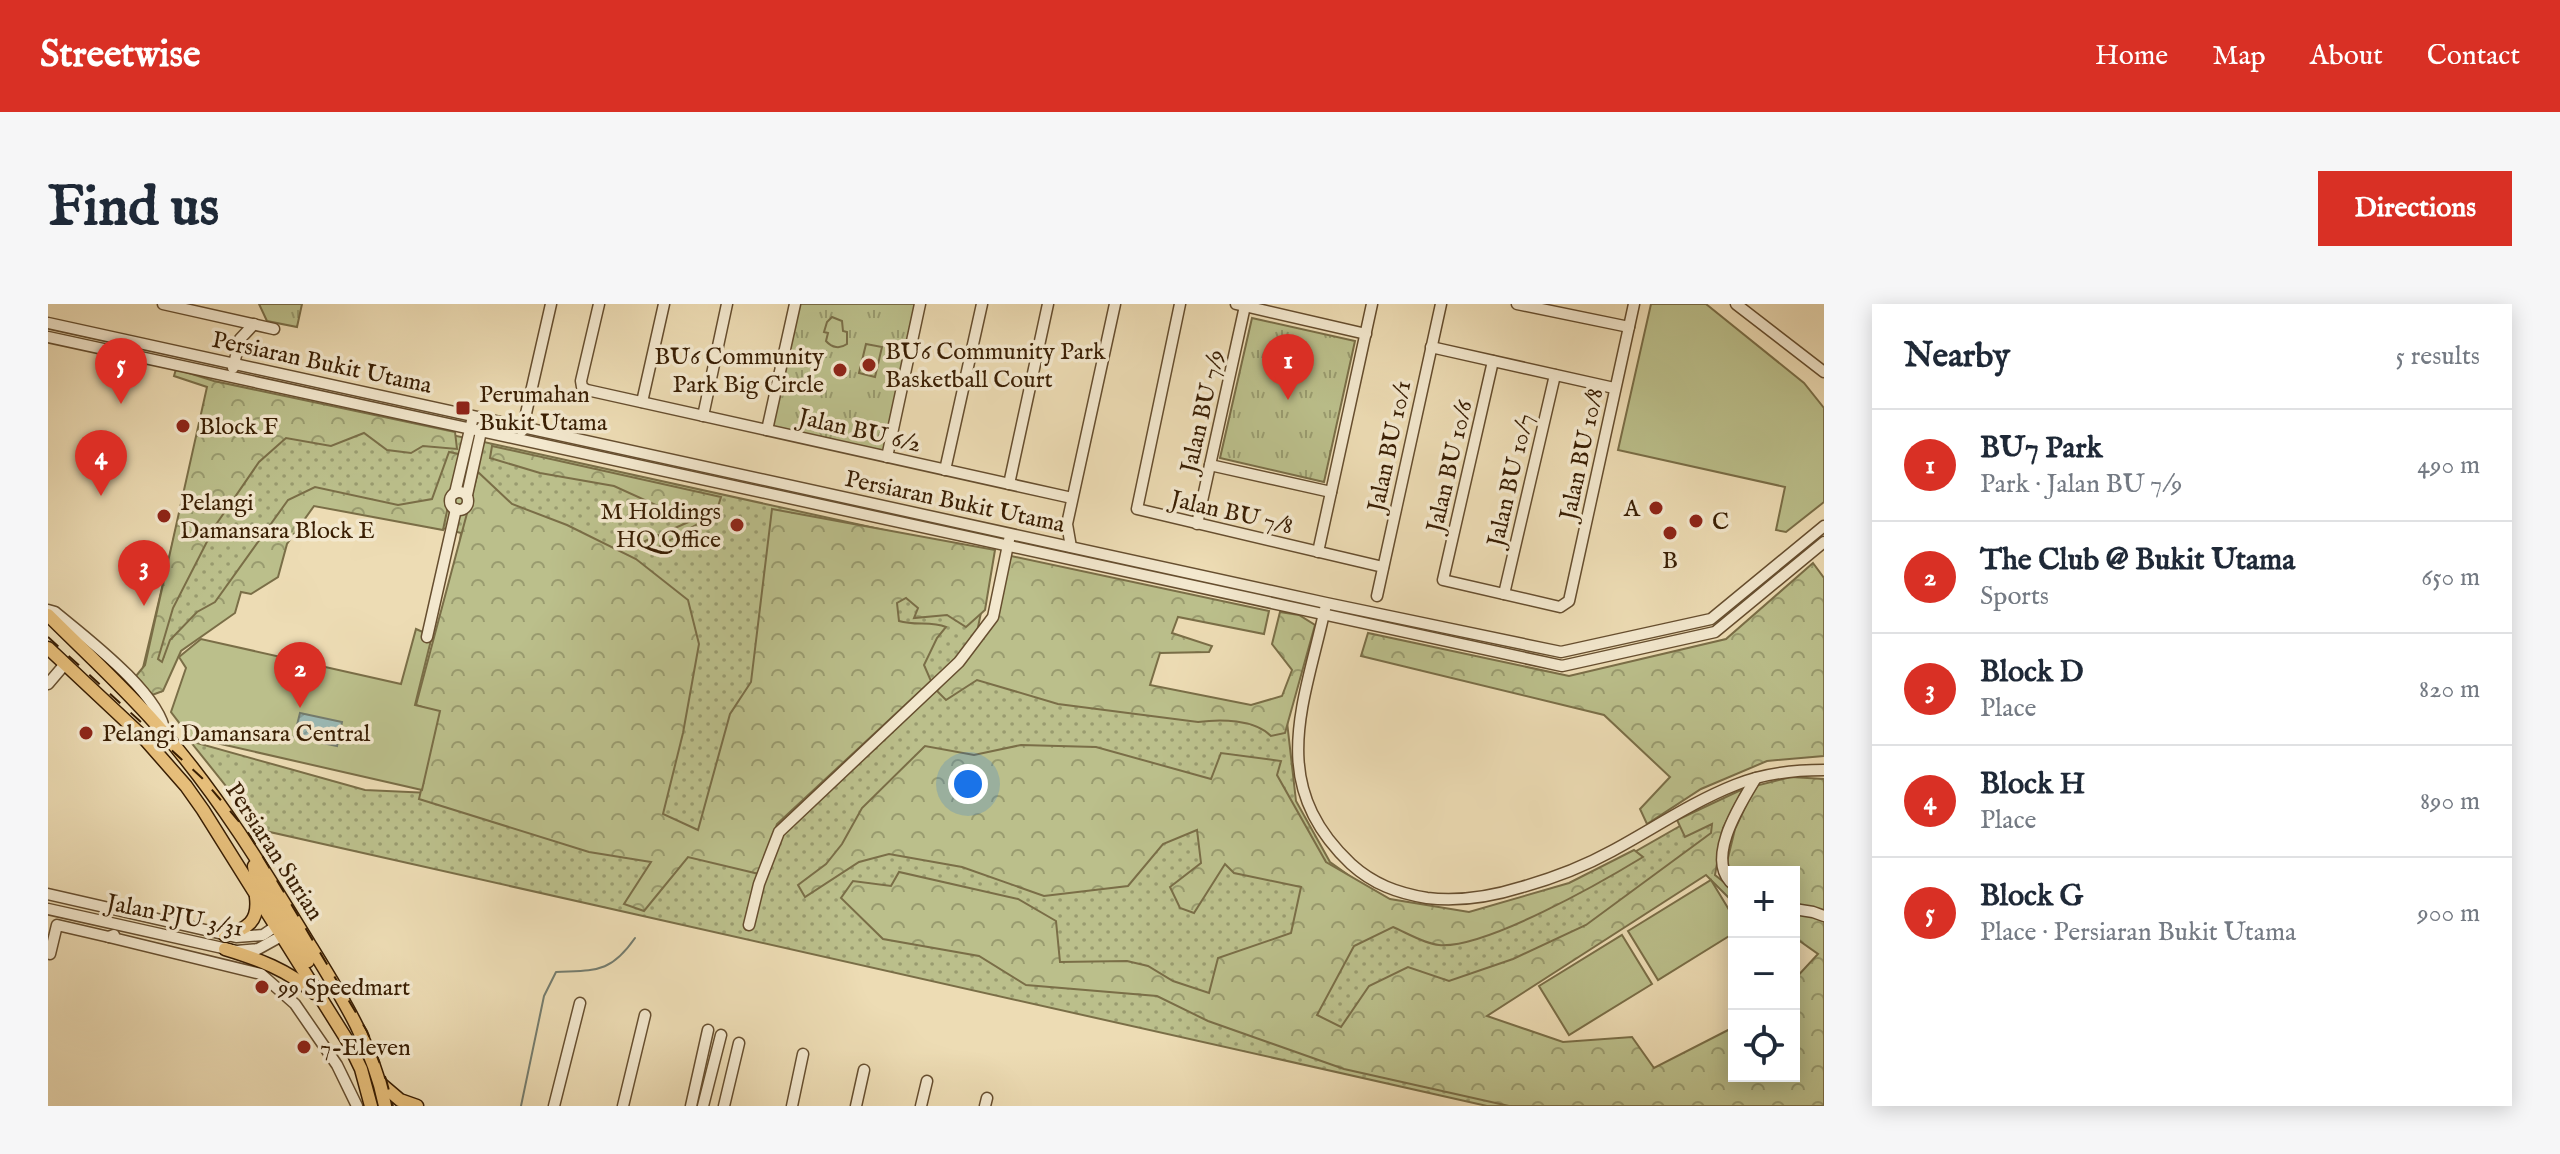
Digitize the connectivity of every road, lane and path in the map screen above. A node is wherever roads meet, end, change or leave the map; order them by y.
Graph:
1 (163, 304) edge
2 (551, 304) edge
3 (599, 304) edge
4 (664, 304) edge
5 (727, 304) edge
6 (795, 304) edge
7 (920, 304) edge
8 (982, 304) edge
9 (1048, 304) edge
10 (1115, 304) edge
11 (1180, 304) edge
12 (1372, 304) edge
13 (1441, 304) edge
14 (1517, 304) edge
15 (1634, 304) edge
16 (1736, 304) edge
17 (1241, 305) edge
18 (186, 306) edge
19 (1569, 309) edge
20 (232, 320) junction
21 (48, 323) edge
22 (254, 324) junction
23 (1629, 327) junction
24 (274, 329) dead end
25 (1366, 334) junction
26 (48, 337) edge
27 (240, 339) junction
28 (1431, 347) junction
29 (1493, 361) junction
30 (234, 364) junction
31 (1824, 372) edge
32 (1555, 375) junction
33 (231, 378) junction
34 (1614, 388) junction
35 (642, 402) junction
36 (479, 416) junction
37 (703, 416) junction
38 (454, 424) junction
39 (523, 426) junction
40 (476, 429) junction
41 (767, 430) junction
42 (505, 435) junction
43 (520, 438) junction
44 (472, 447) junction
45 (887, 457) junction
46 (1210, 465) junction
47 (945, 470) junction
48 (1009, 484) junction
49 (1331, 492) junction
50 (455, 493) junction
51 (467, 495) junction
52 (1072, 498) junction
53 (456, 509) junction
54 (1197, 524) junction
55 (1824, 526) edge
56 (1010, 534) junction
57 (1824, 542) edge
58 (1007, 546) junction
59 (1071, 547) junction
60 (1318, 552) junction
61 (1383, 567) junction
62 (1504, 594) junction
63 (1377, 596) dead end
64 (1326, 603) junction
65 (48, 613) edge
66 (1324, 615) junction
67 (59, 627) junction
68 (427, 637) dead end
69 (48, 648) edge
70 (65, 664) junction
71 (99, 666) junction
72 (50, 678) edge
73 (166, 734) junction
74 (1824, 770) edge
75 (1756, 778) junction
76 (252, 855) junction
77 (1728, 880) edge
78 (255, 891) junction
79 (48, 894) edge
80 (48, 909) edge
81 (1800, 910) edge
82 (1824, 916) edge
83 (749, 925) dead end
84 (125, 926) junction
85 (284, 928) junction
86 (225, 935) junction
87 (109, 937) junction
88 (225, 949) junction
89 (50, 954) dead end
90 (325, 1003) junction
91 (580, 1003) dead end
92 (645, 1015) dead end
93 (708, 1030) dead end
94 (721, 1035) dead end
95 (739, 1043) dead end
96 (803, 1054) dead end
97 (864, 1070) dead end
98 (697, 1079) junction
99 (709, 1081) junction
100 (927, 1081) dead end
101 (380, 1083) junction
102 (694, 1092) junction
103 (705, 1101) edge
104 (357, 1106) edge
105 (371, 1106) edge
106 (382, 1106) edge
107 (417, 1106) edge
108 (554, 1106) edge
109 (623, 1106) edge
110 (691, 1106) edge
111 (724, 1106) edge
112 (792, 1106) edge
113 (856, 1106) edge
114 (921, 1106) edge

1 - 18 street
2 - 39 street
3 - 35 street, Jalan BU 6/2
4 - 35 street
5 - 37 street
6 - 41 street
7 - 45 street
8 - 47 street
9 - 48 street
10 - 52 street
11 - 54 street, Jalan BU 7/8
12 - 25 street
13 - 28 street, Jalan BU 10/1
14 - 19 street
15 - 23 street, Jalan BU 10/8
16 - 31 street
17 - 25 street
17 - 46 street, Jalan BU 7/9
18 - 20 street
19 - 23 street
20 - 22 street
20 - 27 street
21 - 30 street, Persiaran Bukit Utama
22 - 24 street
22 - 27 street
23 - 34 street, Jalan BU 10/8
25 - 49 street
26 - 33 street, Persiaran Bukit Utama
27 - 30 street
28 - 29 street
28 - 61 street, Jalan BU 10/1
29 - 32 street
29 - 62 street, Jalan BU 10/6
30 - 33 street
30 - 36 street, Persiaran Bukit Utama
32 - 34 street
32 - 62 street, Jalan BU 10/7
33 - 38 street, Persiaran Bukit Utama
34 - 62 street, Jalan BU 10/8
35 - 37 street, Jalan BU 6/2
36 - 39 street, Persiaran Bukit Utama
36 - 40 street
37 - 41 street, Jalan BU 6/2
38 - 40 street, Persiaran Bukit Utama
38 - 44 street
39 - 43 street
39 - 56 street, Persiaran Bukit Utama
40 - 42 street, Persiaran Bukit Utama
40 - 44 street
41 - 45 street, Jalan BU 6/2
42 - 43 street, Persiaran Bukit Utama
42 - 44 street
43 - 58 street, Persiaran Bukit Utama
44 - 50 street
44 - 51 street
45 - 47 street, Jalan BU 6/2
46 - 49 street
46 - 54 street, Jalan BU 7/9
47 - 48 street, Jalan BU 6/2
48 - 52 street, Jalan BU 6/2
49 - 60 street
50 - 51 street
50 - 53 street
51 - 53 street
52 - 59 street
53 - 68 street
54 - 60 street, Jalan BU 7/8
55 - 64 street, Persiaran Bukit Utama
56 - 58 street
56 - 59 street, Persiaran Bukit Utama
57 - 66 street, Persiaran Bukit Utama
58 - 66 street, Persiaran Bukit Utama
58 - 83 street
59 - 64 street, Persiaran Bukit Utama
60 - 61 street, Jalan BU 7/8
61 - 63 street, Jalan BU 10/1
64 - 66 street
65 - 67 main road, Persiaran Surian
65 - 73 street
66 - 75 street
67 - 70 main road
67 - 71 main road, Persiaran Surian
69 - 70 main road, Persiaran Surian
70 - 71 main road
70 - 72 street
70 - 78 main road, Persiaran Surian
71 - 73 main road, Persiaran Surian
73 - 76 main road, Persiaran Surian
74 - 75 street
75 - 77 street
76 - 85 main road
76 - 101 main road, Persiaran Surian
78 - 85 main road, Persiaran Surian
78 - 86 main road
79 - 86 street, Jalan PJU 3/31
80 - 84 street, Jalan PJU 3/31
81 - 82 street
84 - 87 street
84 - 88 street, Jalan PJU 3/31
85 - 86 street, Jalan PJU 3/31
85 - 88 street, Jalan PJU 3/31
85 - 90 main road, Persiaran Surian
85 - 106 main road
87 - 89 street
87 - 104 street
88 - 90 main road
90 - 105 main road, Persiaran Surian
91 - 108 street
92 - 109 street
93 - 98 street
94 - 99 street
95 - 111 street
96 - 112 street
97 - 113 street
98 - 99 street
98 - 102 street
99 - 103 street
100 - 114 street
101 - 106 main road, Persiaran Surian
101 - 107 main road
102 - 103 street
102 - 110 street

